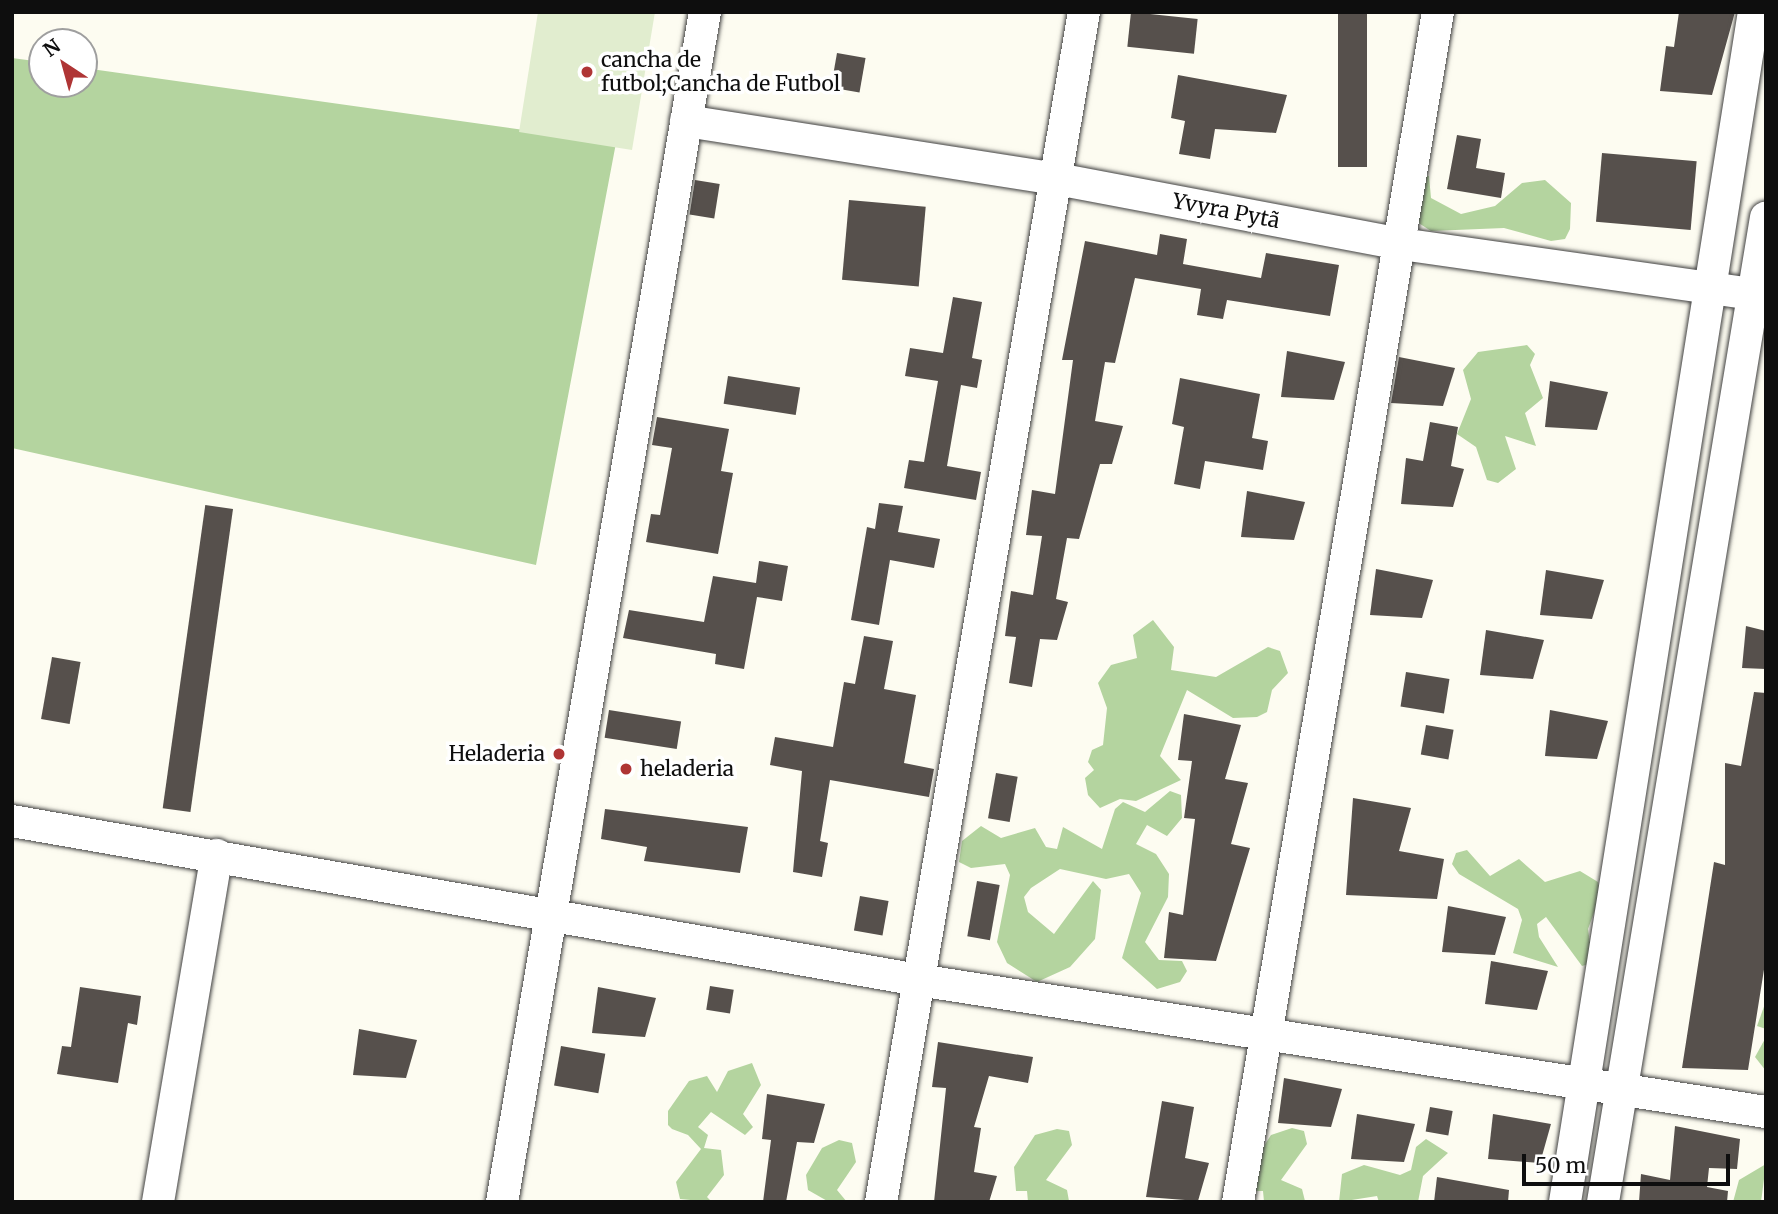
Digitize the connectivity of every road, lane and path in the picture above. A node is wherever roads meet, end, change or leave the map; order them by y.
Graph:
1 (705, 12) edge
2 (1084, 12) edge
3 (1438, 12) edge
4 (1754, 12) edge
5 (686, 121) junction
6 (1057, 179) junction
7 (1766, 217) edge
8 (1401, 244) junction
9 (1710, 288) junction
10 (1760, 295) edge
11 (12, 821) edge
12 (217, 855) junction
13 (550, 911) junction
14 (918, 980) junction
15 (1268, 1032) junction
16 (1583, 1084) junction
17 (1622, 1090) junction
18 (1766, 1112) edge
19 (158, 1202) edge
20 (502, 1202) edge
21 (881, 1202) edge
22 (1238, 1202) edge
23 (1564, 1202) edge
24 (1603, 1202) edge

1 - 5 street
2 - 6 street
3 - 8 street
4 - 9 street
5 - 6 street, Yvyra Pytã
5 - 13 street
6 - 8 street, Yvyra Pytã
6 - 14 street
7 - 10 street
8 - 9 street, Yvyra Pytã
8 - 15 street
9 - 10 street, Yvyra Pytã
9 - 16 street
10 - 17 street
11 - 12 street
12 - 13 street
12 - 19 street
13 - 14 street
13 - 20 street
14 - 15 street
14 - 21 street
15 - 16 street
15 - 22 street
16 - 17 street
16 - 23 street
17 - 18 street
17 - 24 street

